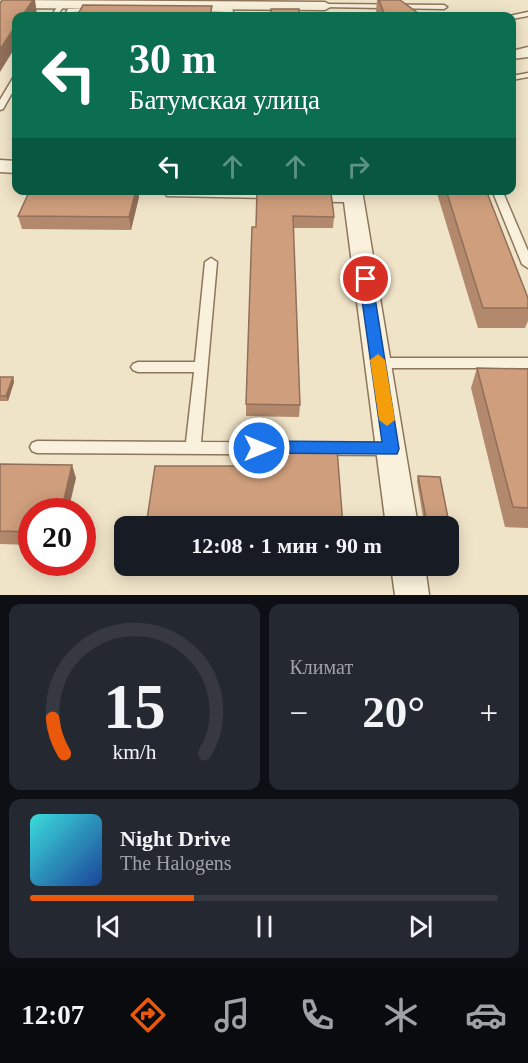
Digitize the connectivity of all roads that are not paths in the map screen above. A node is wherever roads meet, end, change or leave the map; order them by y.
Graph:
1 (0, 4) edge
2 (443, 4) edge
3 (325, 8) edge
4 (62, 11) edge
5 (230, 12) edge
6 (12, 87) edge
7 (0, 107) edge
8 (352, 195) edge
9 (499, 195) edge
10 (211, 262) dead end
11 (528, 264) edge
12 (378, 363) junction
13 (528, 363) edge
14 (138, 367) dead end
15 (201, 367) junction
16 (37, 447) dead end
17 (193, 448) junction
18 (391, 449) junction
19 (401, 516) edge
20 (409, 576) edge
21 (412, 595) edge

1 - 4 street
2 - 3 lane
3 - 4 street
4 - 5 lane
6 - 7 lane
8 - 12 street
9 - 11 lane
10 - 15 lane
12 - 13 lane
12 - 18 street
14 - 15 lane
15 - 17 lane
16 - 17 lane
17 - 18 lane
18 - 19 street
20 - 21 street

